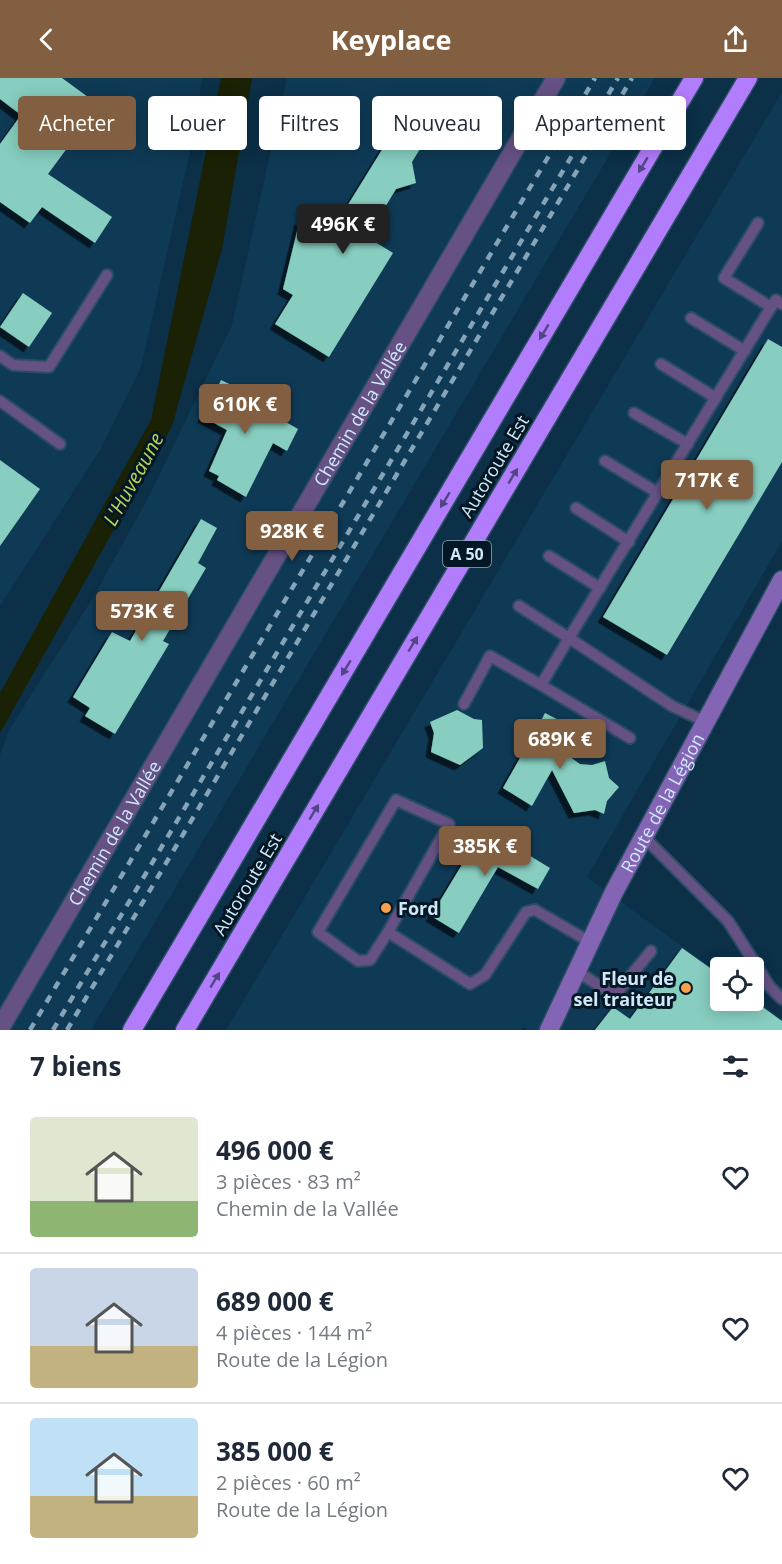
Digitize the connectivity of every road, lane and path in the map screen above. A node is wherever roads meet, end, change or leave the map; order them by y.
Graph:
1 (556, 78) edge
2 (694, 78) edge
3 (748, 78) edge
4 (758, 223) dead end
5 (107, 275) dead end
6 (777, 306) edge
7 (692, 318) dead end
8 (745, 351) junction
9 (0, 356) edge
10 (662, 364) dead end
11 (716, 398) junction
12 (0, 401) edge
13 (633, 413) dead end
14 (60, 444) dead end
15 (688, 444) junction
16 (605, 461) dead end
17 (658, 493) junction
18 (576, 508) dead end
19 (628, 542) junction
20 (549, 556) dead end
21 (782, 580) edge
22 (600, 588) junction
23 (519, 606) dead end
24 (569, 638) junction
25 (540, 685) junction
26 (464, 704) dead end
27 (706, 722) junction
28 (630, 738) dead end
29 (644, 837) junction
30 (388, 932) junction
31 (590, 942) junction
32 (651, 951) dead end
33 (576, 972) junction
34 (782, 999) edge
35 (0, 1028) edge
36 (132, 1030) edge
37 (185, 1030) edge
38 (549, 1030) edge

1 - 35 street, Chemin de la Vallée
2 -> 36 highway, Autoroute Est / A 50
37 -> 3 highway, Autoroute Est / A 50
4 - 6 lane
5 - 9 lane
6 - 8 lane
7 - 8 lane
8 - 11 lane
10 - 11 lane
11 - 15 lane
12 - 14 lane
13 - 15 lane
15 - 17 lane
16 - 17 lane
17 - 19 lane
18 - 19 lane
19 - 22 lane
20 - 22 lane
21 - 27 main road, Route de la Légion
22 - 24 lane
23 - 24 lane
24 - 25 lane
24 - 27 lane
25 - 26 lane
25 - 28 lane
27 - 29 main road, Route de la Légion
29 - 31 main road, Route de la Légion
29 - 34 lane
30 - 30 lane
30 - 31 lane
31 - 33 main road, Route de la Légion
32 - 33 lane
33 - 38 main road, Route de la Légion

